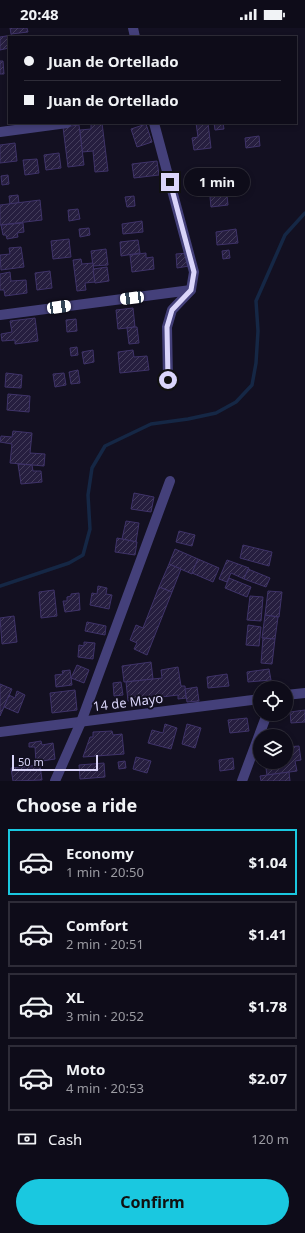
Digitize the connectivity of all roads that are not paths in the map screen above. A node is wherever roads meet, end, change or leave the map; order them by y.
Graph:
1 (60, 124) edge
2 (154, 124) edge
3 (0, 132) edge
4 (191, 290) junction
5 (0, 315) edge
6 (168, 380) dead end
7 (170, 481) dead end
8 (305, 693) edge
9 (293, 694) edge
10 (253, 700) edge
11 (265, 721) edge
12 (81, 722) junction
13 (0, 732) edge
14 (55, 781) edge
15 (242, 781) edge

1 - 3 street
2 - 4 street
4 - 5 street
4 - 6 street
7 - 12 street
8 - 9 street
10 - 12 street, 14 de Mayo
11 - 15 street
12 - 13 street, 14 de Mayo
12 - 14 street

